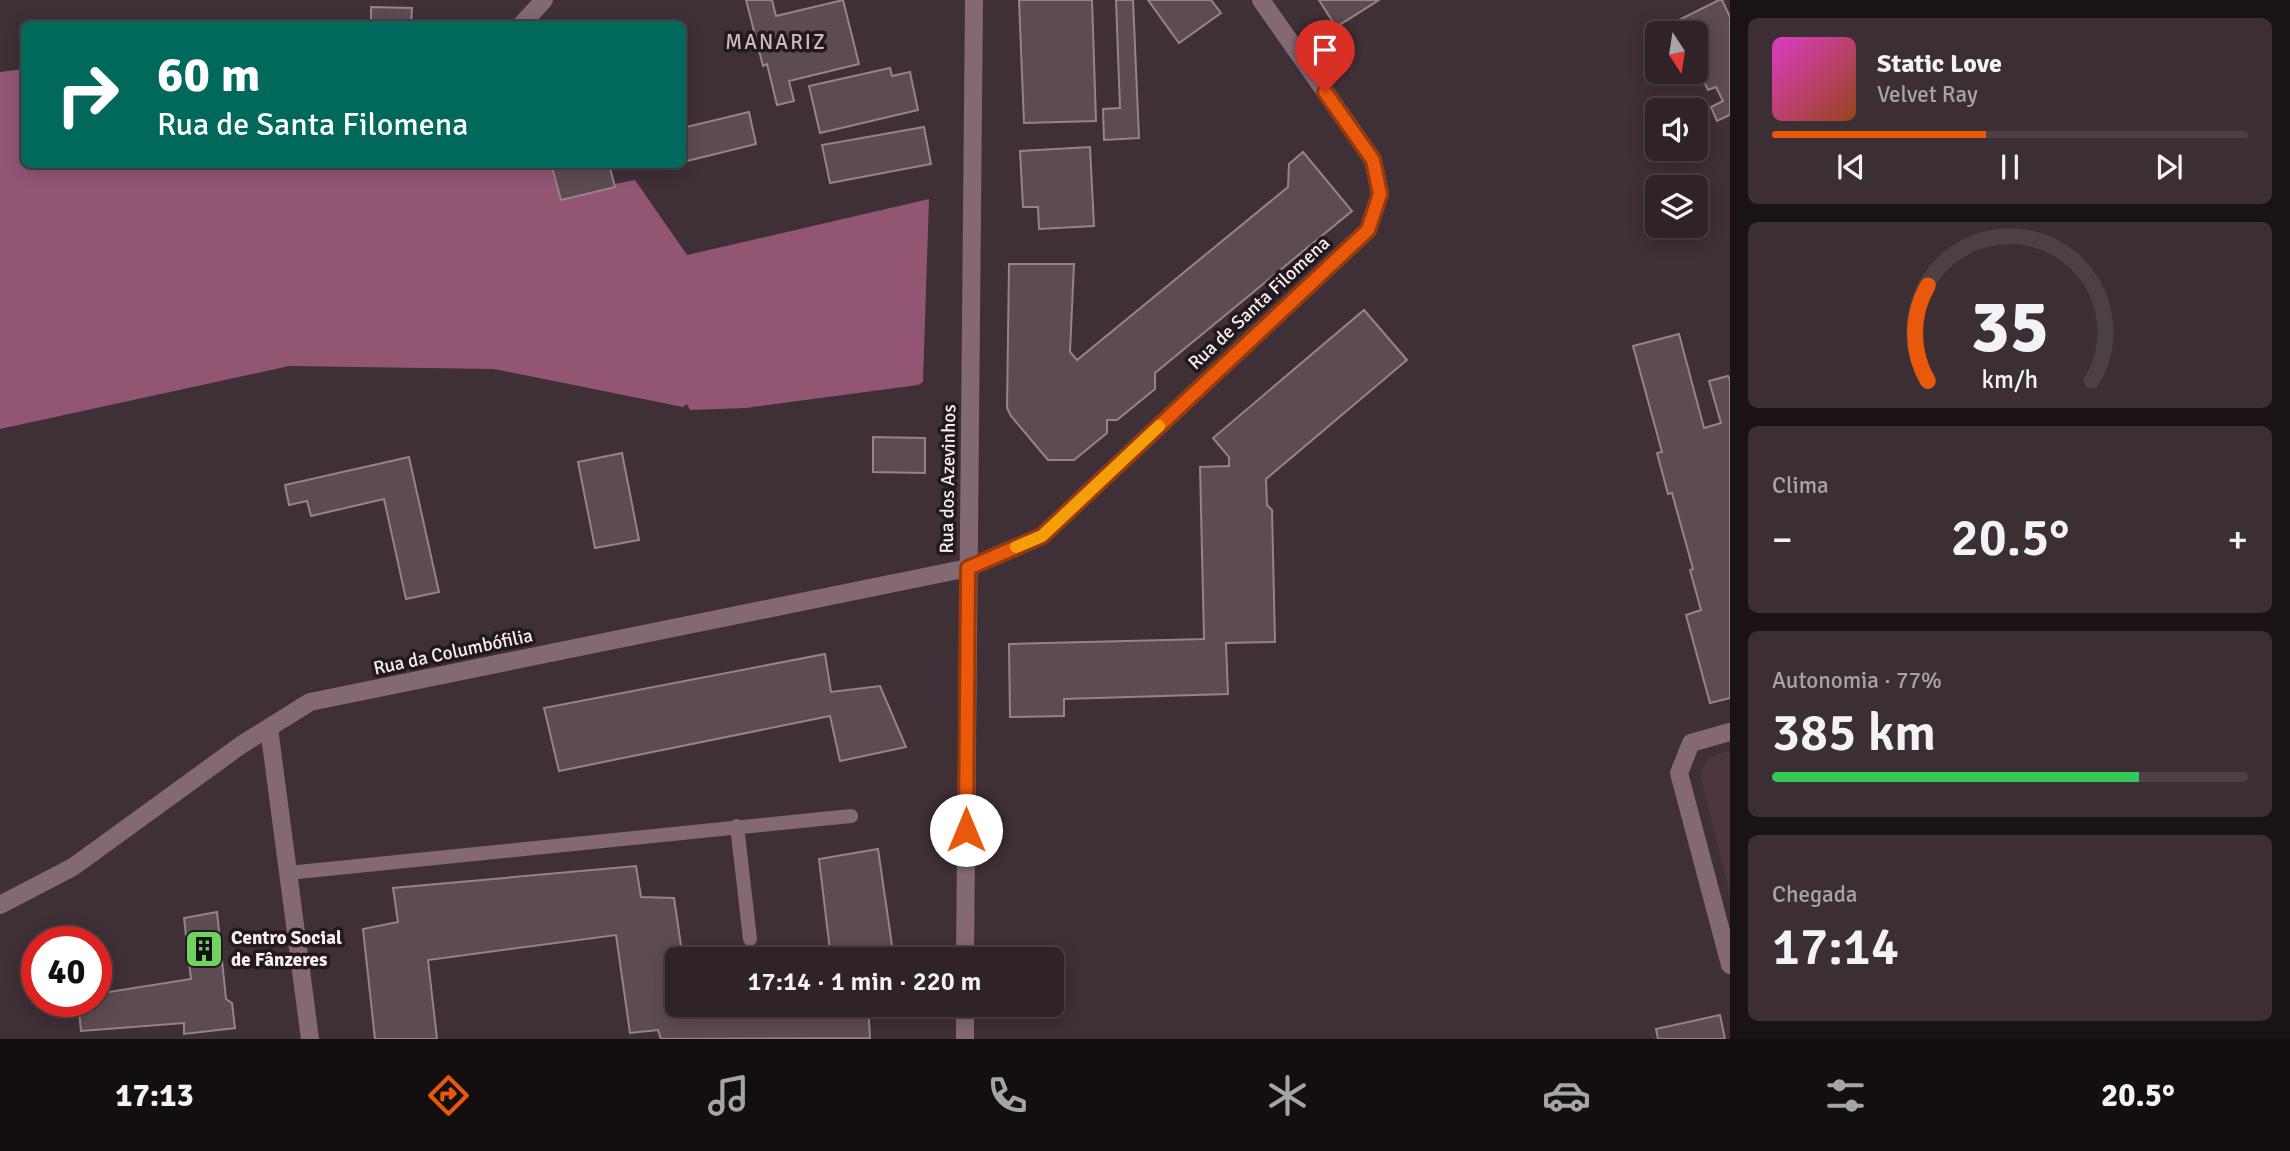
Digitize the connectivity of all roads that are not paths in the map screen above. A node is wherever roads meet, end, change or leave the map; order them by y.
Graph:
1 (544, 0) edge
2 (974, 0) edge
3 (1261, 0) edge
4 (525, 21) edge
5 (968, 568) junction
6 (269, 728) junction
7 (1730, 732) edge
8 (851, 816) dead end
9 (737, 826) junction
10 (288, 873) junction
11 (0, 905) edge
12 (750, 939) dead end
13 (965, 947) edge
14 (1730, 965) edge
15 (965, 1017) edge
16 (310, 1039) edge
17 (965, 1039) edge

1 - 4 street
2 - 5 street, Rua dos Azevinhos
3 - 5 street, Rua de Santa Filomena
5 - 6 street, Rua da Columbófilia
5 - 13 street, Rua dos Azevinhos
6 - 10 street
6 - 11 street, Rua da Columbófilia
7 - 14 street
8 - 9 lane
9 - 10 lane
9 - 12 lane
10 - 16 street
15 - 17 street

